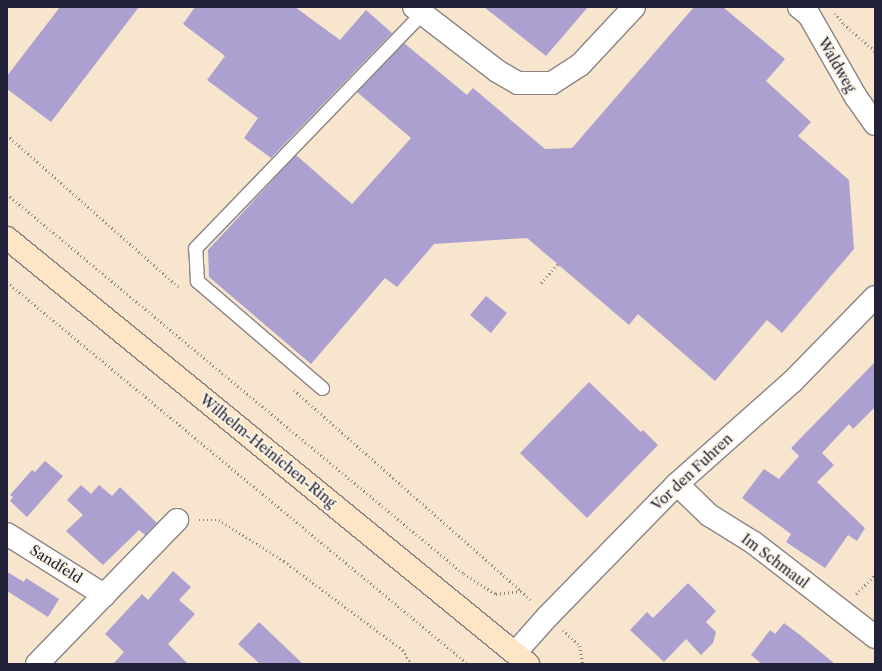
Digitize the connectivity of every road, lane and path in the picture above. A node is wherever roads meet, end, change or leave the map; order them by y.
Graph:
1 (634, 7) edge
2 (831, 7) edge
3 (418, 10) edge
4 (809, 10) edge
5 (875, 51) edge
6 (875, 124) edge
7 (7, 194) edge
8 (7, 238) edge
9 (558, 264) dead end
10 (7, 282) edge
11 (541, 283) dead end
12 (875, 297) edge
13 (322, 388) dead end
14 (677, 484) junction
15 (177, 520) joint
16 (7, 534) edge
17 (875, 575) edge
18 (104, 594) junction
19 (841, 610) junction
20 (548, 616) junction
21 (875, 637) edge
22 (522, 658) edge
23 (37, 664) edge
24 (411, 664) edge
25 (468, 664) edge
26 (583, 664) edge

1 - 3 street
2 - 5 path, Waldweg
3 - 13 lane
4 - 6 street, Waldweg
7 - 20 path
8 - 22 main road, Wilhelm-Heinichen-Ring
9 - 11 path
10 - 25 path
12 - 14 street, Vor den Fuhren
14 - 19 street, Im Schmaul
14 - 20 street, Vor den Fuhren
15 - 18 street
15 - 24 path
16 - 18 street, Sandfeld
17 - 19 path
18 - 23 street
19 - 21 street, Im Schmaul
20 - 22 street, Vor den Fuhren
20 - 26 path

